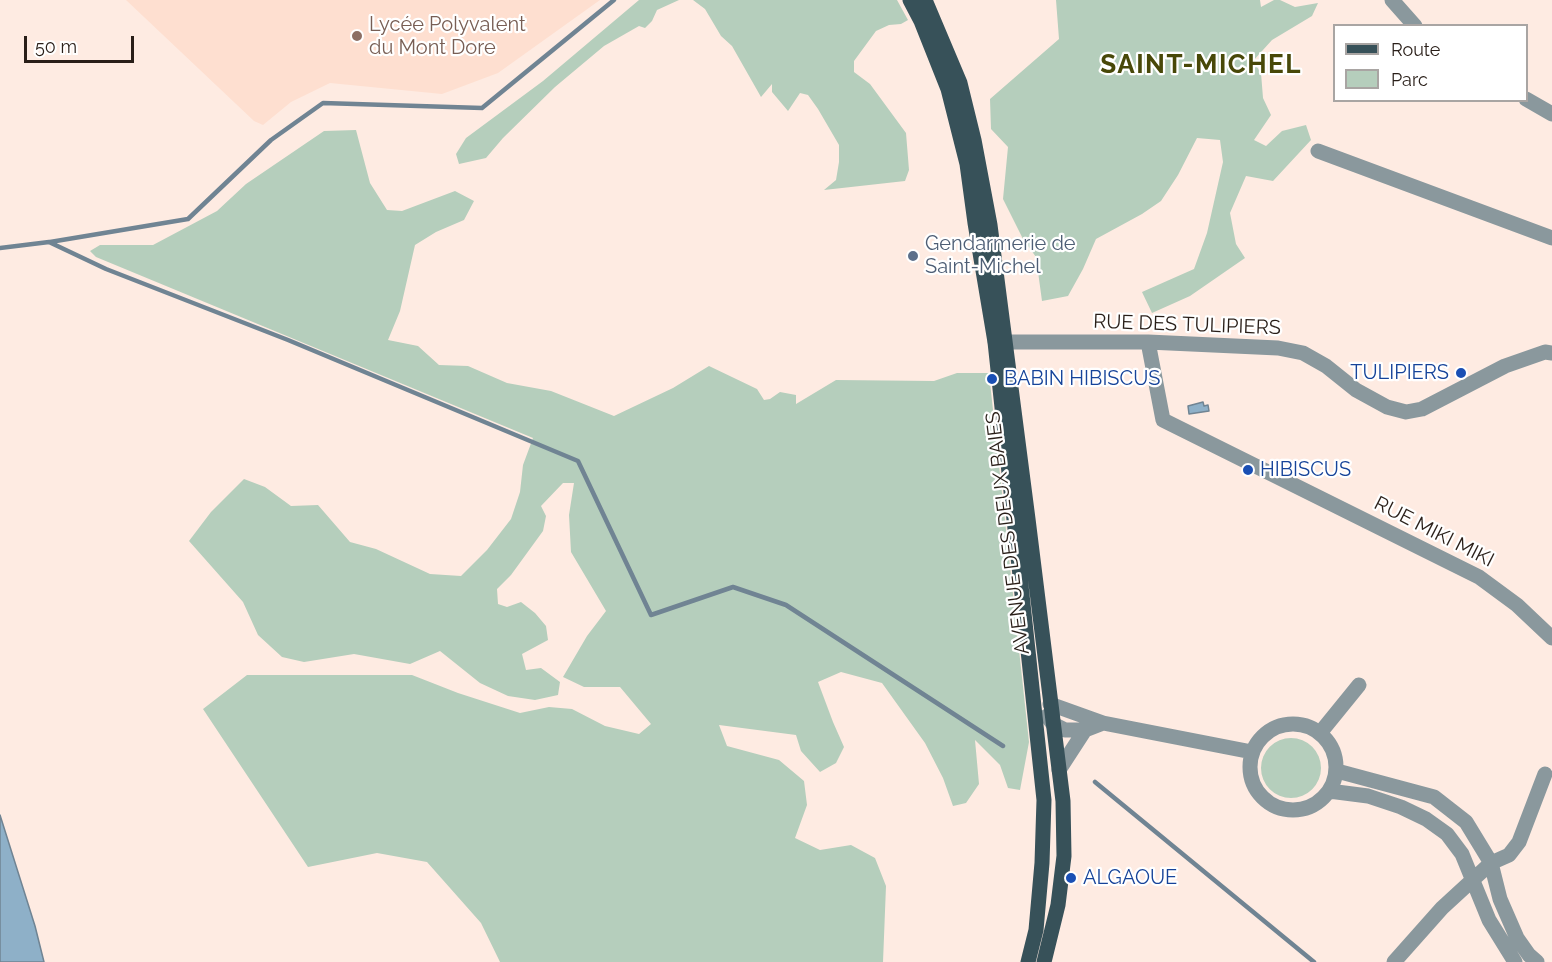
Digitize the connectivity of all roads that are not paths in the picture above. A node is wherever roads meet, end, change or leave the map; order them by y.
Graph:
1 (910, 0) edge
2 (925, 0) edge
3 (1392, 0) edge
4 (1413, 24) edge
5 (1528, 100) edge
6 (1552, 114) edge
7 (1318, 151) dead end
8 (1552, 238) edge
9 (1000, 342) junction
10 (1148, 342) junction
11 (1552, 353) edge
12 (1023, 619) junction
13 (1552, 638) edge
14 (1359, 685) dead end
15 (1050, 704) junction
16 (1103, 723) junction
17 (1053, 724) junction
18 (1085, 730) junction
19 (1320, 733) junction
20 (1252, 752) junction
21 (1059, 770) junction
22 (1337, 771) junction
23 (1545, 774) dead end
24 (1329, 791) junction
25 (1491, 863) junction
26 (1473, 880) junction
27 (1028, 962) edge
28 (1044, 962) edge
29 (1394, 962) edge
30 (1515, 962) edge
31 (1537, 962) edge

1 - 9 main road, AVENUE DES DEUX BAIES
2 - 9 main road, AVENUE DES DEUX BAIES
3 - 4 street
5 - 6 street
7 - 8 street
9 - 10 street, RUE DES TULIPIERS
9 - 12 main road, AVENUE DES DEUX BAIES
9 - 15 main road, AVENUE DES DEUX BAIES
10 - 11 street, RUE DES TULIPIERS
10 - 13 street, RUE MIKI MIKI
12 - 17 street
12 - 27 main road, AVENUE DES DEUX BAIES
14 - 19 street
15 - 16 street
15 - 17 main road, AVENUE DES DEUX BAIES
16 - 18 street
16 - 20 street
17 - 18 street
17 - 21 main road, AVENUE DES DEUX BAIES
18 - 21 street
19 - 20 street
19 - 22 street
20 - 24 street
21 - 28 main road, AVENUE DES DEUX BAIES
22 - 24 street
22 - 25 street
23 - 25 street
24 - 26 street
25 - 26 street
25 - 31 street
26 - 29 street
26 - 30 street

